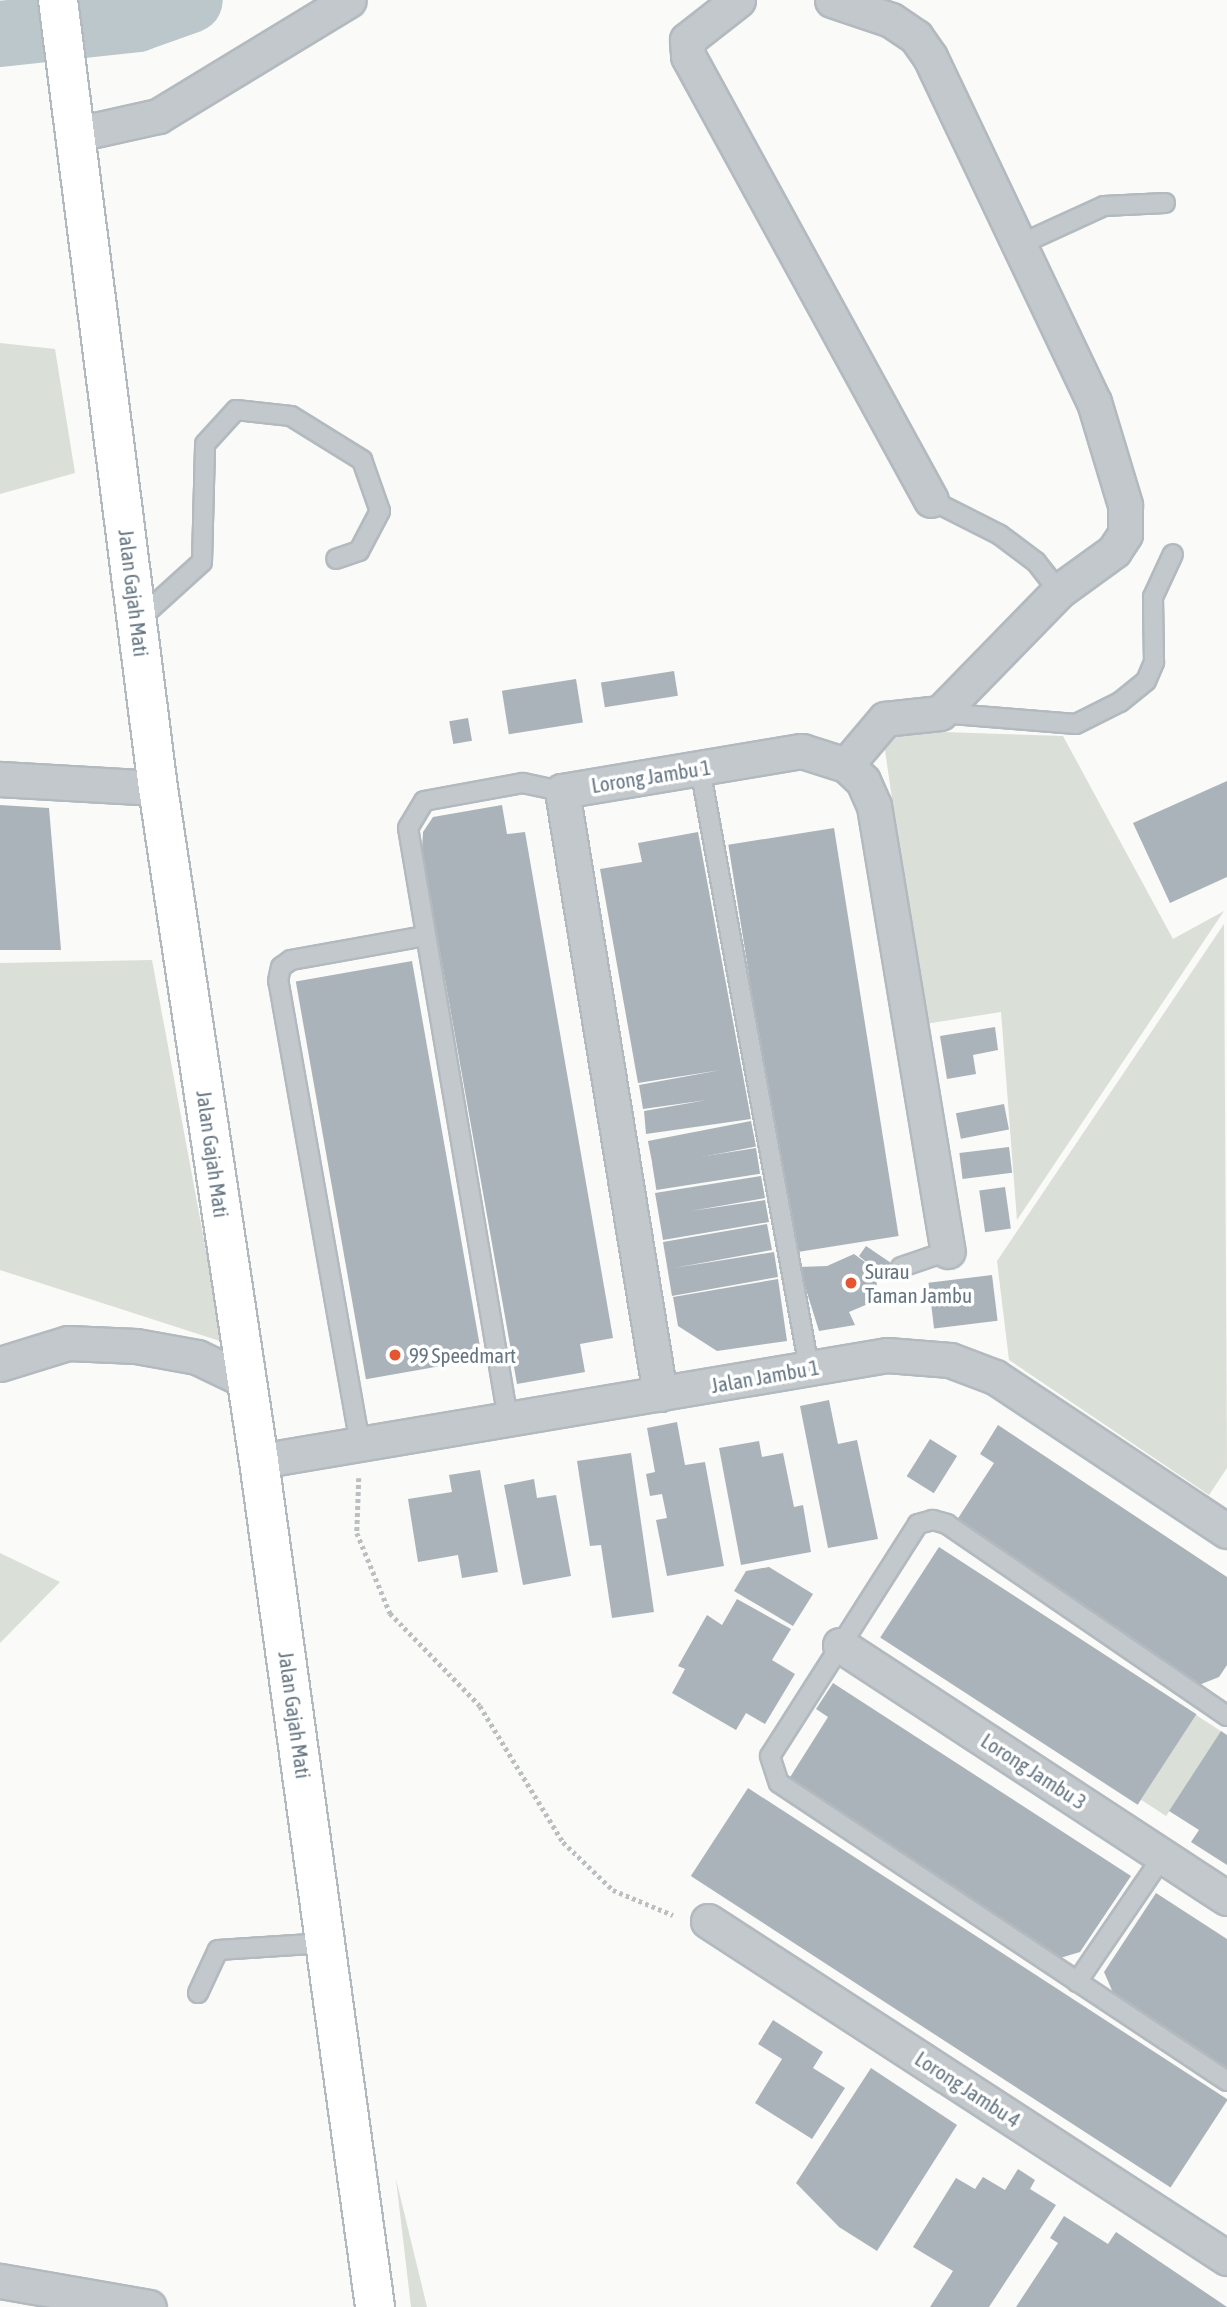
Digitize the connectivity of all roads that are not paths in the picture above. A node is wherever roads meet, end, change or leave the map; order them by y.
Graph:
1 (58, 0) edge
2 (349, 0) edge
3 (738, 0) edge
4 (832, 0) edge
5 (77, 134) junction
6 (1165, 203) dead end
7 (1021, 244) junction
8 (931, 500) joint
9 (1173, 554) dead end
10 (336, 559) dead end
11 (1059, 591) junction
12 (138, 621) junction
13 (940, 713) junction
14 (846, 765) junction
15 (700, 768) junction
16 (0, 779) edge
17 (159, 788) junction
18 (562, 791) junction
19 (425, 936) junction
20 (948, 1251) joint
21 (901, 1267) dead end
22 (0, 1364) edge
23 (808, 1368) junction
24 (247, 1381) junction
25 (660, 1394) junction
26 (508, 1419) junction
27 (360, 1444) junction
28 (259, 1461) junction
29 (1225, 1525) edge
30 (840, 1645) junction
31 (1225, 1709) edge
32 (1163, 1856) junction
33 (1227, 1898) edge
34 (708, 1921) road end
35 (326, 1943) junction
36 (1077, 1982) junction
37 (198, 1993) dead end
38 (1227, 2081) edge
39 (1227, 2258) edge
40 (0, 2281) edge
41 (149, 2307) edge
42 (375, 2307) edge

1 - 5 main road, Jalan Gajah Mati
2 - 5 street
3 - 8 street
4 - 7 street
5 - 12 main road, Jalan Gajah Mati
6 - 7 lane
7 - 11 street
8 - 11 lane
9 - 13 lane
10 - 12 lane
11 - 13 street
12 - 17 main road, Jalan Gajah Mati
13 - 14 street
14 - 15 street, Lorong Jambu 1
14 - 20 street
15 - 18 street, Lorong Jambu 1
15 - 23 lane
16 - 17 street
17 - 24 main road, Jalan Gajah Mati
18 - 19 lane
18 - 25 street, Lorong Jambu 1
19 - 26 lane
19 - 27 lane
20 - 21 lane
22 - 24 street
23 - 25 street, Jalan Jambu 1
23 - 29 street, Jalan Jambu 1
24 - 28 main road, Jalan Gajah Mati
25 - 26 street, Jalan Jambu 1
26 - 27 street, Jalan Jambu 1
27 - 28 street, Jalan Jambu 1
28 - 35 main road, Jalan Gajah Mati
30 - 31 lane
30 - 32 street, Lorong Jambu 3
30 - 36 lane
32 - 33 street, Lorong Jambu 3
32 - 36 lane
34 - 39 street, Lorong Jambu 4
35 - 37 lane
35 - 42 main road, Jalan Gajah Mati
36 - 38 lane
40 - 41 street

